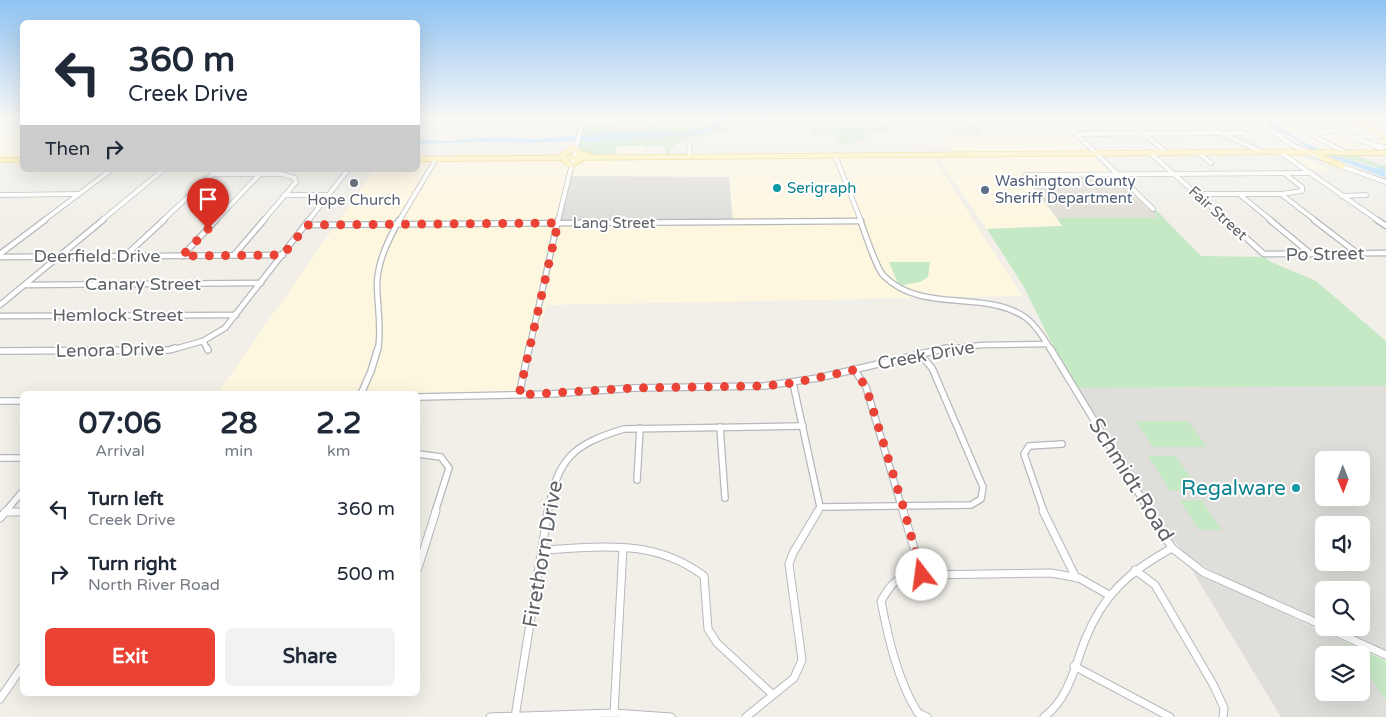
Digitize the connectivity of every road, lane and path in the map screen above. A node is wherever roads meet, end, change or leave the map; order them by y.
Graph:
1 (565, 152) edge
2 (573, 152) edge
3 (578, 152) edge
4 (690, 152) edge
5 (1124, 152) edge
6 (1149, 152) edge
7 (1198, 152) edge
8 (1280, 152) edge
9 (1307, 152) edge
10 (1317, 152) edge
11 (1095, 153) junction
12 (835, 155) junction
13 (590, 156) junction
14 (633, 156) junction
15 (558, 157) junction
16 (572, 157) junction
17 (690, 157) junction
18 (420, 158) edge
19 (420, 158) edge
20 (584, 158) junction
21 (436, 159) junction
22 (0, 160) edge
23 (20, 160) edge
24 (1211, 162) dead end
25 (571, 165) junction
26 (1342, 166) junction
27 (108, 172) edge
28 (161, 172) edge
29 (346, 172) edge
30 (1284, 173) junction
31 (1310, 173) junction
32 (212, 174) joint
33 (260, 174) junction
34 (1117, 174) junction
35 (1173, 174) junction
36 (1025, 175) dead end
37 (1386, 182) edge
38 (80, 194) junction
39 (1197, 194) junction
40 (1238, 194) junction
41 (1280, 194) junction
42 (0, 195) edge
43 (284, 195) junction
44 (329, 195) junction
45 (1366, 195) dead end
46 (1342, 196) junction
47 (1153, 209) dead end
48 (1377, 219) junction
49 (1386, 219) edge
50 (861, 221) junction
51 (558, 223) junction
52 (307, 225) junction
53 (398, 225) junction
54 (1386, 226) edge
55 (1386, 253) edge
56 (1264, 254) joint
57 (1311, 254) junction
58 (1358, 254) junction
59 (0, 255) edge
60 (234, 255) junction
61 (283, 255) junction
62 (59, 256) junction
63 (126, 256) junction
64 (182, 256) junction
65 (261, 283) junction
66 (26, 285) junction
67 (0, 305) edge
68 (236, 315) junction
69 (0, 316) edge
70 (203, 341) junction
71 (1047, 344) junction
72 (208, 350) dead end
73 (0, 351) edge
74 (919, 353) junction
75 (854, 370) junction
76 (793, 383) junction
77 (363, 391) edge
78 (519, 395) junction
79 (420, 396) edge
80 (0, 401) edge
81 (20, 401) edge
82 (804, 426) junction
83 (720, 427) junction
84 (640, 428) junction
85 (1062, 444) dead end
86 (420, 454) edge
87 (0, 458) edge
88 (20, 458) edge
89 (637, 480) dead end
90 (20, 494) edge
91 (725, 498) dead end
92 (903, 506) junction
93 (820, 508) junction
94 (20, 512) edge
95 (2, 515) edge
96 (624, 548) junction
97 (1172, 548) junction
98 (542, 550) junction
99 (420, 562) edge
100 (1135, 570) junction
101 (922, 575) junction
102 (1076, 578) junction
103 (1109, 595) junction
104 (1315, 622) edge
105 (1345, 636) edge
106 (1386, 655) edge
107 (1074, 666) junction
108 (20, 671) edge
109 (772, 694) junction
110 (0, 699) edge
111 (614, 713) junction
112 (916, 715) edge
113 (515, 716) edge
114 (490, 717) edge
115 (671, 717) edge
116 (746, 717) edge
117 (927, 717) edge
118 (1044, 717) edge
119 (1170, 717) edge
120 (1223, 717) edge

1 - 15 main road
2 - 16 street
3 - 13 main road
4 - 17 street
5 - 11 main road
6 - 35 street, Fair Street
7 - 24 street
8 - 31 street
9 - 26 street
10 - 26 main road
11 - 12 main road
11 - 34 street
12 - 17 main road
12 - 50 street, Schmidt Road
13 - 14 main road
13 - 16 main road
14 - 17 main road
14 - 20 main road
15 - 16 main road
15 - 18 main road
15 - 21 main road
15 - 25 main road
16 - 20 main road
16 - 25 street
19 - 21 main road
20 - 25 main road
21 - 53 street
22 - 23 main road
25 - 51 street
26 - 37 street
27 - 38 street
28 - 62 street
29 - 44 street, Lenora Drive
30 - 31 street
30 - 35 street
30 - 41 street
31 - 46 street
32 - 33 street
32 - 63 street
33 - 43 street
33 - 64 street
34 - 35 street
34 - 36 street
34 - 47 street
35 - 39 street, Fair Street
38 - 42 street
38 - 59 street
39 - 40 street
39 - 56 street, Fair Street
40 - 41 street
40 - 57 street
41 - 58 street
43 - 44 street
43 - 60 street
44 - 52 street, Lenora Drive
45 - 46 street
46 - 48 street
48 - 49 street
48 - 54 street
50 - 51 street, Lang Street
50 - 71 street, Schmidt Road
51 - 53 street, Lang Street
51 - 78 street
52 - 53 street, Lang Street
52 - 61 street, Lenora Drive
53 - 77 street
55 - 58 street, Po Street
56 - 57 street, Po Street
57 - 58 street, Po Street
59 - 62 street, Deerfield Drive
60 - 61 street, Deerfield Drive
60 - 64 street, Deerfield Drive
61 - 65 street, Lenora Drive
62 - 63 street, Deerfield Drive
62 - 66 street
63 - 64 street, Deerfield Drive
65 - 66 street, Canary Street
65 - 68 street, Lenora Drive
66 - 67 street
68 - 69 street, Hemlock Street
68 - 70 street, Lenora Drive
70 - 72 street
70 - 73 street, Lenora Drive
71 - 74 street, Creek Drive
71 - 97 street, Schmidt Road
74 - 75 street, Creek Drive
74 - 92 street
75 - 76 street, Creek Drive
75 - 92 street
76 - 78 street, Creek Drive
76 - 82 street
78 - 79 street, Creek Drive
80 - 81 street
82 - 83 street, Firethorn Drive
82 - 93 street
83 - 84 street, Firethorn Drive
83 - 91 street
84 - 89 street
84 - 98 street, Firethorn Drive
85 - 102 street
86 - 99 street
87 - 88 street
90 - 95 street
92 - 93 street
92 - 101 street
93 - 109 street
94 - 95 street
96 - 98 street
96 - 109 street
96 - 111 street
97 - 100 street
97 - 104 street, Schmidt Road
98 - 113 street, Firethorn Drive
100 - 103 street
100 - 120 street
101 - 102 street
101 - 112 street
102 - 103 street
103 - 107 street
105 - 106 street, Schmidt Road
107 - 118 street
107 - 119 street
108 - 110 street
109 - 116 street
111 - 113 street
111 - 115 street
112 - 117 street
113 - 114 street

